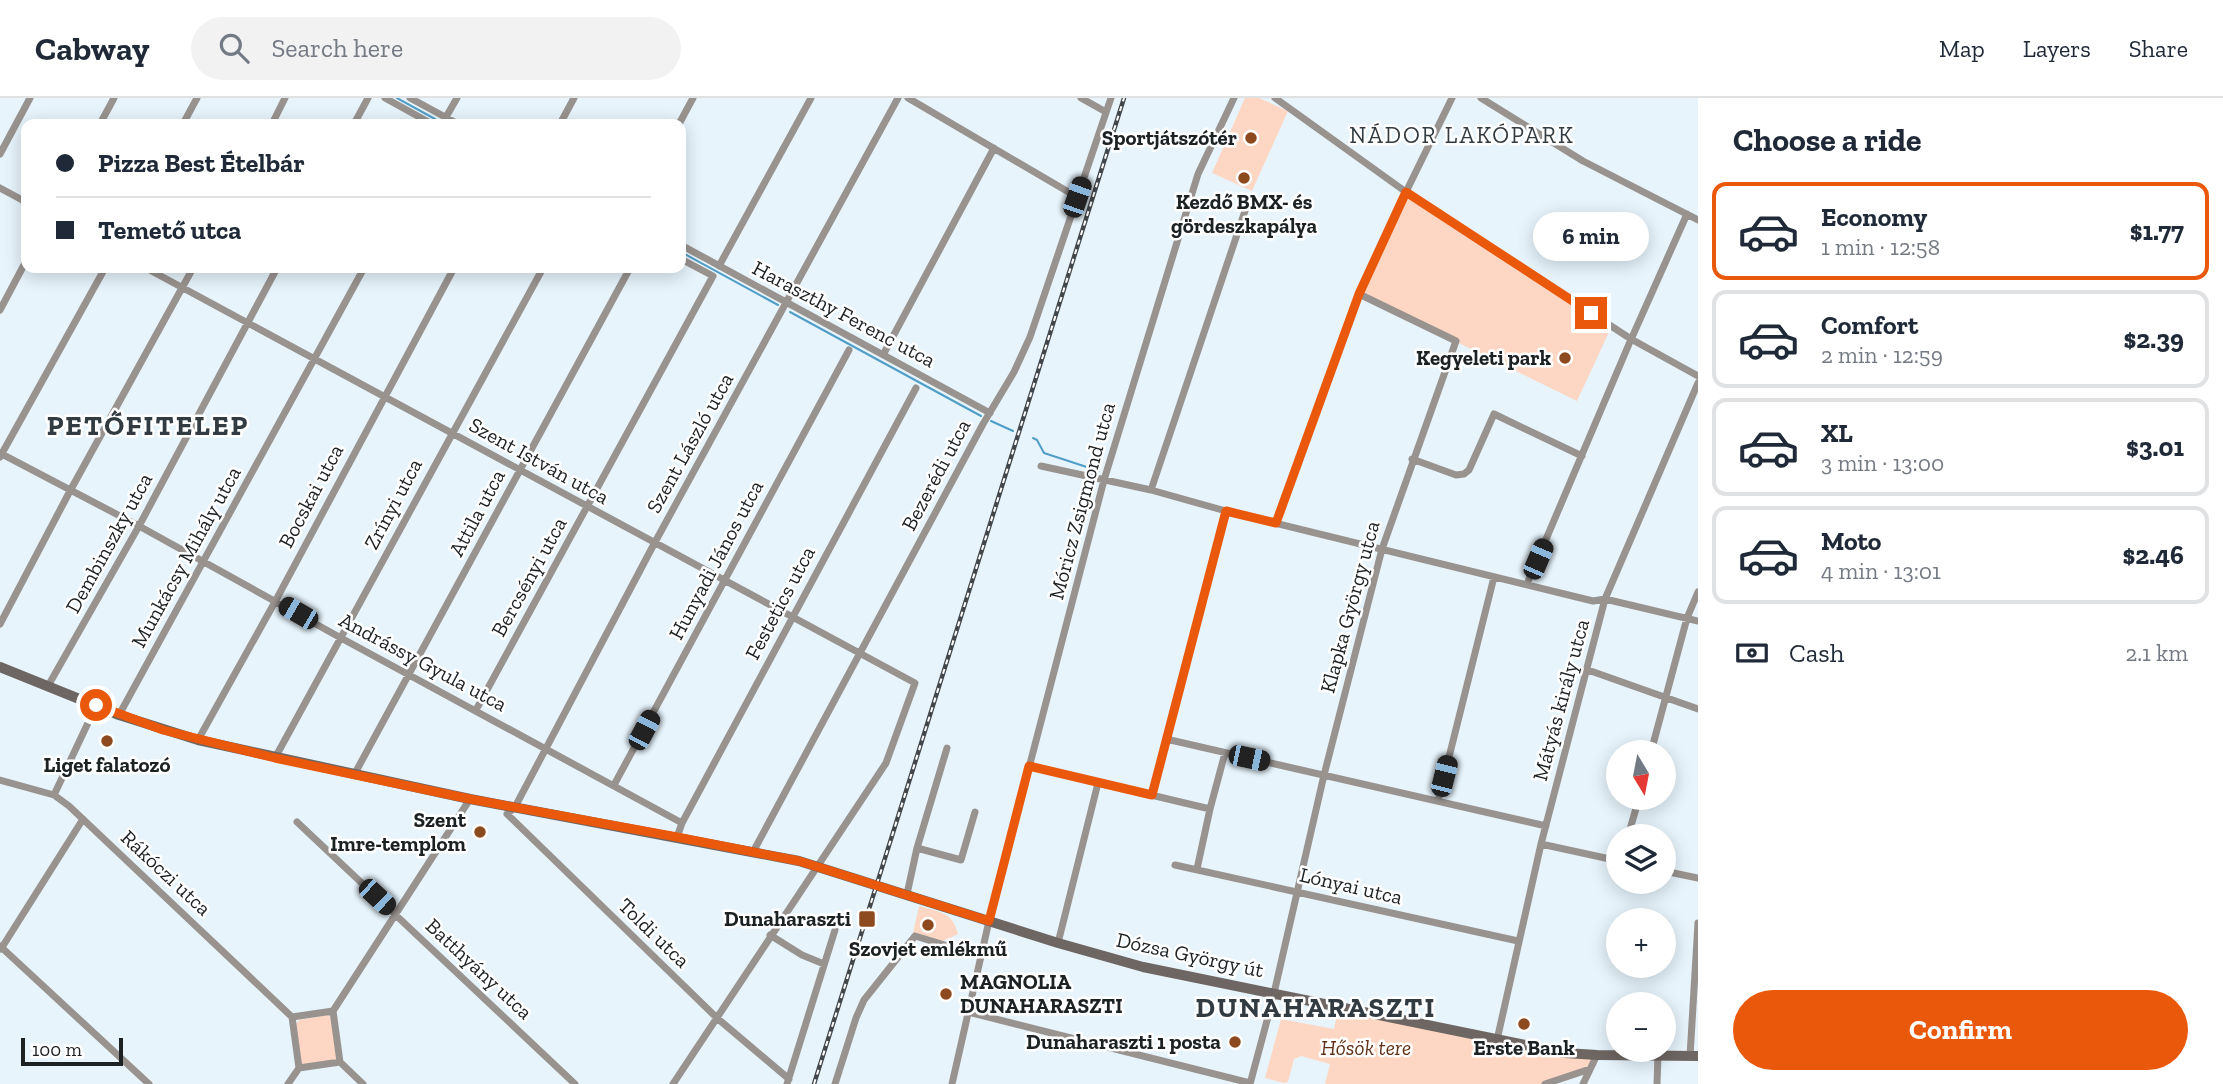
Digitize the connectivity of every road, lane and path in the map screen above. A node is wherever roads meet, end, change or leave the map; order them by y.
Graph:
1 (30, 98) edge
2 (114, 98) edge
3 (197, 98) edge
4 (285, 98) edge
5 (368, 98) edge
6 (385, 98) edge
7 (410, 98) edge
8 (457, 98) edge
9 (574, 98) edge
10 (693, 98) edge
11 (811, 98) edge
12 (898, 98) edge
13 (908, 98) edge
14 (1081, 98) edge
15 (1111, 98) edge
16 (1234, 98) edge
17 (1275, 98) edge
18 (1452, 98) edge
19 (1481, 98) edge
20 (1106, 112) junction
21 (103, 119) edge
22 (186, 119) edge
23 (274, 119) edge
24 (357, 119) edge
25 (423, 119) edge
26 (441, 119) edge
27 (445, 119) edge
28 (563, 119) edge
29 (682, 119) edge
30 (994, 148) junction
31 (0, 154) edge
32 (0, 188) edge
33 (1406, 192) junction
34 (1077, 197) junction
35 (21, 199) edge
36 (1249, 199) dead end
37 (1698, 209) edge
38 (1693, 217) edge
39 (686, 248) edge
40 (686, 262) edge
41 (719, 266) junction
42 (21, 270) edge
43 (103, 273) edge
44 (155, 273) edge
45 (190, 273) edge
46 (274, 273) edge
47 (361, 273) edge
48 (450, 273) edge
49 (540, 273) edge
50 (627, 273) edge
51 (182, 288) junction
52 (1359, 294) junction
53 (787, 303) junction
54 (0, 310) edge
55 (247, 323) junction
56 (1631, 339) junction
57 (849, 350) dead end
58 (883, 355) junction
59 (314, 359) junction
60 (1698, 376) edge
61 (1698, 383) edge
62 (916, 388) dead end
63 (384, 396) junction
64 (990, 413) junction
65 (452, 433) junction
66 (1, 455) edge
67 (1582, 456) junction
68 (1412, 459) junction
69 (1041, 466) dead end
70 (520, 470) junction
71 (1104, 480) junction
72 (1151, 490) junction
73 (70, 491) junction
74 (587, 508) junction
75 (1226, 511) junction
76 (1276, 523) junction
77 (139, 526) junction
78 (654, 544) junction
79 (1382, 549) junction
80 (205, 562) junction
81 (1494, 577) junction
82 (724, 582) junction
83 (1527, 584) junction
84 (1698, 592) edge
85 (1605, 599) junction
86 (276, 600) junction
87 (792, 617) junction
88 (1686, 618) junction
89 (1698, 621) edge
90 (0, 624) edge
91 (341, 638) junction
92 (861, 654) junction
93 (0, 667) edge
94 (1588, 670) junction
95 (409, 675) junction
96 (48, 686) junction
97 (1666, 697) junction
98 (96, 705) junction
99 (1698, 709) edge
100 (476, 710) junction
101 (119, 715) junction
102 (1166, 739) junction
103 (198, 740) junction
104 (1654, 740) edge
105 (545, 748) junction
106 (947, 748) dead end
107 (1225, 753) junction
108 (275, 758) junction
109 (1029, 766) junction
110 (354, 775) junction
111 (1324, 775) junction
112 (0, 780) edge
113 (1098, 783) junction
114 (614, 785) junction
115 (54, 795) junction
116 (1152, 795) junction
117 (470, 799) junction
118 (1438, 801) junction
119 (515, 807) junction
120 (1210, 809) junction
121 (975, 811) dead end
122 (83, 819) junction
123 (297, 822) dead end
124 (682, 823) junction
125 (1546, 826) junction
126 (677, 837) junction
127 (1541, 844) junction
128 (917, 848) junction
129 (753, 852) junction
130 (1606, 858) edge
131 (1175, 865) dead end
132 (817, 866) junction
133 (1197, 869) junction
134 (1676, 873) edge
135 (1698, 878) edge
136 (1297, 891) junction
137 (907, 894) junction
138 (396, 915) junction
139 (989, 921) junction
140 (1698, 923) edge
141 (835, 930) dead end
142 (770, 935) junction
143 (1518, 942) junction
144 (1058, 943) junction
145 (1, 948) edge
146 (981, 956) junction
147 (824, 964) junction
148 (1274, 993) junction
149 (333, 1011) junction
150 (968, 1012) junction
151 (292, 1017) junction
152 (717, 1018) junction
153 (1497, 1040) junction
154 (1597, 1055) junction
155 (1606, 1055) edge
156 (1676, 1056) edge
157 (1694, 1056) edge
158 (340, 1062) junction
159 (1658, 1062) edge
160 (299, 1068) junction
161 (1590, 1069) junction
162 (788, 1082) edge
163 (149, 1084) edge
164 (288, 1084) edge
165 (363, 1084) edge
166 (575, 1084) edge
167 (673, 1084) edge
168 (835, 1084) edge
169 (952, 1084) edge
170 (1250, 1084) edge
171 (1545, 1084) edge
172 (1583, 1084) edge
173 (1657, 1084) edge

1 - 31 street
2 - 21 street
3 - 22 street
4 - 23 street
5 - 24 street
6 - 25 street
7 - 26 street
8 - 27 street
9 - 28 street
10 - 29 street
11 - 41 street
12 - 53 street, Szent László utca
13 - 30 street
14 - 20 street
15 - 20 street, Bezerédi utca
16 - 71 street, Móricz Zsigmond utca
17 - 33 street
18 - 33 street
19 - 38 street
20 - 34 street, Bezerédi utca
30 - 34 street
30 - 58 street
32 - 35 street
33 - 52 street
33 - 56 street
34 - 64 street, Bezerédi utca
36 - 72 street
37 - 38 street
38 - 56 street
39 - 41 street, Haraszthy Ferenc utca
40 - 74 street, Bercsényi utca
41 - 53 street, Haraszthy Ferenc utca
42 - 54 street
43 - 66 street
44 - 51 street, Szent István utca
45 - 51 street
46 - 55 street, Dembinszky utca
47 - 59 street, Munkácsy Mihály utca
48 - 63 street, Bocskai utca
49 - 65 street, Zrínyi utca
50 - 70 street, Attila utca
51 - 55 street, Szent István utca
51 - 73 street
52 - 68 street, Klapka György utca
52 - 76 street
53 - 58 street, Haraszthy Ferenc utca
53 - 78 street, Szent László utca
55 - 59 street, Szent István utca
55 - 77 street, Dembinszky utca
56 - 60 street
56 - 67 street
57 - 82 street, Hunyadi János utca
58 - 64 street, Haraszthy Ferenc utca
59 - 63 street, Szent István utca
59 - 80 street, Munkácsy Mihály utca
61 - 85 street, Mátyás király utca
62 - 87 street, Festetics utca
63 - 65 street, Szent István utca
63 - 86 street, Bocskai utca
64 - 92 street, Bezerédi utca
65 - 70 street, Szent István utca
65 - 91 street, Zrínyi utca
66 - 73 street, Andrássy Gyula utca
67 - 68 street
67 - 83 street
68 - 79 street, Klapka György utca
69 - 71 street
70 - 74 street, Szent István utca
70 - 95 street, Attila utca
71 - 72 street
71 - 109 street, Móricz Zsigmond utca
72 - 75 street
73 - 77 street, Andrássy Gyula utca
73 - 90 street
74 - 78 street, Szent István utca
74 - 100 street, Bercsényi utca
75 - 76 street
75 - 102 street
76 - 79 street
77 - 80 street, Andrássy Gyula utca
77 - 96 street, Dembinszky utca
78 - 82 street, Szent István utca
78 - 105 street, Szent László utca
79 - 81 street
79 - 111 street, Klapka György utca
80 - 86 street, Andrássy Gyula utca
80 - 101 street, Munkácsy Mihály utca
81 - 83 street
81 - 118 street
82 - 87 street, Szent István utca
82 - 114 street, Hunyadi János utca
83 - 85 street
84 - 88 street
85 - 88 street
85 - 94 street, Mátyás király utca
86 - 91 street, Andrássy Gyula utca
86 - 103 street, Bocskai utca
87 - 92 street, Szent István utca
87 - 124 street, Festetics utca
88 - 89 street
88 - 97 street
91 - 95 street, Andrássy Gyula utca
91 - 108 street, Zrínyi utca
92 - 129 street, Bezerédi utca
92 - 132 street, Szent István utca
93 - 96 main road, Dózsa György út
94 - 97 street
94 - 125 street, Mátyás király utca
95 - 100 street, Andrássy Gyula utca
95 - 110 street, Attila utca
96 - 98 main road, Dózsa György út
97 - 99 street
97 - 104 street
98 - 101 main road, Dózsa György út
98 - 115 street
100 - 105 street, Andrássy Gyula utca
101 - 103 main road, Dózsa György út
102 - 107 street
102 - 116 street
103 - 108 main road, Dózsa György út
105 - 114 street, Andrássy Gyula utca
105 - 119 street, Szent László utca
106 - 128 street
107 - 111 street
107 - 120 street
108 - 110 main road, Dózsa György út
109 - 113 street
109 - 139 street, Móricz Zsigmond utca
110 - 117 main road, Dózsa György út
111 - 118 street
111 - 136 street, Klapka György utca
112 - 115 street, Rákóczi utca
113 - 116 street
113 - 144 street
114 - 124 street, Andrássy Gyula utca
115 - 122 street, Rákóczi utca
116 - 120 street
117 - 119 main road, Dózsa György út
117 - 138 street
118 - 125 street
119 - 126 main road, Dózsa György út
119 - 152 street, Toldi utca
120 - 133 street
121 - 128 street
122 - 145 street
122 - 151 street, Rákóczi utca
123 - 138 street, Batthyány utca
124 - 126 street, Festetics utca
125 - 127 street, Mátyás király utca
126 - 129 main road, Dózsa György út
127 - 130 street
127 - 143 street, Mátyás király utca
128 - 137 street
129 - 132 main road, Dózsa György út
131 - 133 street, Lónyai utca
132 - 137 main road, Dózsa György út
132 - 142 street
133 - 136 street, Lónyai utca
134 - 135 street
136 - 143 street, Lónyai utca
136 - 148 street, Klapka György utca
137 - 139 main road, Dózsa György út
138 - 149 street
138 - 166 street, Batthyány utca
139 - 144 main road, Dózsa György út
139 - 146 street, Móricz Zsigmond utca
140 - 157 street
141 - 147 street
142 - 147 street
142 - 152 street
143 - 153 street, Mátyás király utca
144 - 148 main road, Dózsa György út
145 - 163 street
146 - 150 street, Móricz Zsigmond utca
146 - 168 street
147 - 162 street
148 - 153 main road, Dózsa György út
148 - 170 street, Klapka György utca
149 - 151 street
149 - 158 street
150 - 169 street, Móricz Zsigmond utca
150 - 170 street
151 - 160 street
152 - 162 street, Toldi utca
152 - 167 street
153 - 154 main road, Dózsa György út
154 - 155 main road, Dózsa György út
154 - 161 street
156 - 157 main road, Dózsa György út
158 - 160 street
158 - 165 street
159 - 173 street
160 - 164 street
161 - 171 street
161 - 172 street

